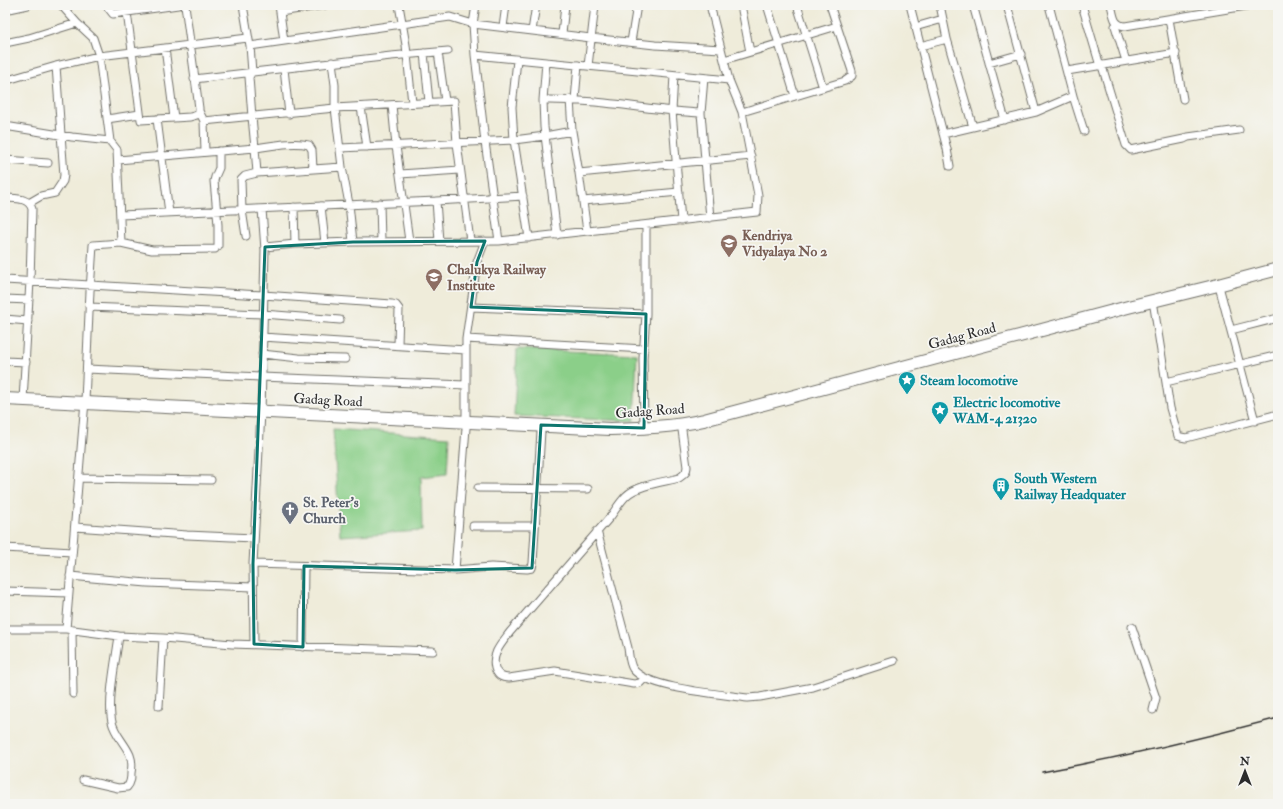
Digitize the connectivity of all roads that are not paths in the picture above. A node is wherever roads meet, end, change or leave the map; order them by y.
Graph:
1 (28, 5) edge
2 (61, 5) edge
3 (106, 5) edge
4 (178, 5) edge
5 (185, 5) edge
6 (243, 5) edge
7 (325, 5) edge
8 (400, 5) edge
9 (476, 5) edge
10 (506, 5) edge
11 (536, 5) edge
12 (565, 5) edge
13 (595, 5) edge
14 (637, 5) edge
15 (710, 5) edge
16 (741, 5) edge
17 (767, 5) edge
18 (797, 5) edge
19 (830, 5) edge
20 (910, 5) edge
21 (940, 5) edge
22 (972, 5) edge
23 (1007, 5) edge
24 (1049, 5) edge
25 (1082, 5) edge
26 (1111, 5) edge
27 (1252, 5) edge
28 (280, 8) edge
29 (5, 10) edge
30 (127, 12) junction
31 (943, 18) junction
32 (1169, 19) junction
33 (77, 23) junction
34 (403, 24) junction
35 (473, 24) junction
36 (837, 26) junction
37 (1115, 26) dead end
38 (503, 27) junction
39 (915, 27) junction
40 (532, 31) junction
41 (562, 34) junction
42 (806, 36) junction
43 (591, 38) junction
44 (947, 39) junction
45 (284, 41) junction
46 (249, 42) junction
47 (632, 42) junction
48 (5, 43) edge
49 (779, 44) junction
50 (190, 46) junction
51 (920, 46) junction
52 (165, 48) junction
53 (722, 50) junction
54 (448, 51) dead end
55 (133, 52) junction
56 (438, 52) junction
57 (750, 52) junction
58 (424, 53) junction
59 (1176, 53) junction
60 (407, 54) junction
61 (1021, 54) junction
62 (475, 55) junction
63 (99, 56) junction
64 (517, 60) junction
65 (724, 60) junction
66 (1126, 61) junction
67 (332, 62) junction
68 (546, 62) junction
69 (989, 63) junction
70 (578, 65) junction
71 (56, 66) junction
72 (588, 66) junction
73 (1100, 66) junction
74 (284, 69) junction
75 (1067, 71) junction
76 (252, 72) junction
77 (674, 75) junction
78 (704, 78) junction
79 (11, 79) dead end
80 (194, 79) junction
81 (729, 80) junction
82 (823, 88) junction
83 (795, 96) junction
84 (1073, 96) junction
85 (1183, 99) dead end
86 (543, 100) junction
87 (572, 100) junction
88 (445, 101) junction
89 (429, 102) junction
90 (412, 103) junction
91 (392, 105) junction
92 (362, 107) junction
93 (335, 108) junction
94 (199, 111) junction
95 (672, 111) junction
96 (742, 112) junction
97 (1036, 112) junction
98 (701, 113) junction
99 (140, 114) junction
100 (289, 114) junction
101 (252, 117) junction
102 (174, 118) junction
103 (107, 119) junction
104 (157, 119) junction
105 (1005, 120) junction
106 (204, 121) junction
107 (5, 126) edge
108 (973, 127) junction
109 (1239, 130) dead end
110 (572, 131) junction
111 (1084, 131) dead end
112 (943, 134) junction
113 (61, 135) junction
114 (545, 136) junction
115 (514, 140) junction
116 (110, 141) junction
117 (485, 142) junction
118 (456, 143) junction
119 (396, 146) junction
120 (367, 147) junction
121 (255, 148) junction
122 (340, 148) junction
123 (219, 151) junction
124 (205, 152) junction
125 (162, 156) junction
126 (751, 156) junction
127 (5, 160) edge
128 (118, 160) junction
129 (706, 161) junction
130 (48, 163) dead end
131 (676, 164) junction
132 (950, 166) dead end
133 (342, 167) junction
134 (313, 169) junction
135 (460, 170) junction
136 (257, 172) junction
137 (579, 172) junction
138 (400, 174) junction
139 (678, 192) junction
140 (523, 196) junction
141 (5, 198) edge
142 (493, 198) junction
143 (465, 199) junction
144 (436, 201) junction
145 (583, 201) junction
146 (404, 202) junction
147 (29, 203) junction
148 (380, 203) junction
149 (349, 204) junction
150 (321, 206) junction
151 (294, 207) junction
152 (262, 209) junction
153 (242, 210) junction
154 (217, 211) junction
155 (169, 213) junction
156 (120, 215) junction
157 (710, 218) junction
158 (681, 221) junction
159 (646, 225) junction
160 (587, 232) junction
161 (557, 235) junction
162 (246, 236) dead end
163 (529, 238) junction
164 (382, 241) junction
165 (409, 241) junction
166 (439, 241) junction
167 (470, 241) junction
168 (485, 241) junction
169 (499, 241) junction
170 (353, 242) junction
171 (121, 243) junction
172 (325, 243) junction
173 (295, 244) junction
174 (265, 247) junction
175 (1278, 269) edge
176 (1278, 275) edge
177 (5, 280) edge
178 (30, 281) junction
179 (90, 285) junction
180 (1220, 290) junction
181 (263, 294) junction
182 (5, 299) edge
183 (29, 300) junction
184 (90, 307) junction
185 (471, 307) junction
186 (1154, 307) junction
187 (263, 314) junction
188 (646, 314) junction
189 (1278, 318) edge
190 (5, 319) edge
191 (340, 320) dead end
192 (28, 321) junction
193 (1231, 330) junction
194 (262, 336) junction
195 (466, 340) junction
196 (398, 345) junction
197 (466, 350) junction
198 (644, 350) junction
199 (262, 354) junction
200 (1278, 355) edge
201 (345, 359) dead end
202 (5, 361) edge
203 (26, 362) junction
204 (1241, 365) junction
205 (87, 369) junction
206 (261, 377) junction
207 (1166, 382) junction
208 (466, 385) junction
209 (5, 399) edge
210 (23, 400) junction
211 (5, 405) edge
212 (84, 407) junction
213 (1278, 414) edge
214 (261, 415) junction
215 (1255, 421) junction
216 (466, 425) junction
217 (644, 428) junction
218 (682, 430) junction
219 (541, 431) junction
220 (79, 478) junction
221 (211, 480) dead end
222 (478, 488) dead end
223 (537, 489) junction
224 (588, 489) dead end
225 (473, 526) dead end
226 (535, 526) junction
227 (75, 527) junction
228 (597, 531) junction
229 (254, 538) junction
230 (5, 548) edge
231 (72, 552) junction
232 (253, 564) junction
233 (304, 566) junction
234 (455, 570) junction
235 (70, 576) junction
236 (253, 587) junction
237 (5, 591) edge
238 (69, 592) junction
239 (1132, 627) dead end
240 (5, 628) edge
241 (69, 630) junction
242 (119, 636) junction
243 (163, 638) junction
244 (254, 644) junction
245 (303, 647) junction
246 (433, 651) dead end
247 (894, 661) dead end
248 (645, 678) junction
249 (73, 694) dead end
250 (159, 706) dead end
251 (1153, 710) dead end
252 (83, 780) dead end

1 - 29 street
2 - 33 street
3 - 30 street
4 - 30 street
5 - 50 street
6 - 46 street
7 - 28 street
8 - 34 street
9 - 35 street
10 - 38 street
11 - 40 street
12 - 41 street
13 - 43 street
14 - 47 street
15 - 53 street
16 - 57 street
17 - 49 street
18 - 42 street
19 - 36 street
20 - 39 street
21 - 31 street
22 - 69 street
23 - 61 street
24 - 75 street
25 - 73 street
26 - 32 street
27 - 32 street
28 - 45 street
30 - 55 street
31 - 39 street
31 - 44 street
32 - 59 street
33 - 48 street
33 - 63 street
34 - 35 street
34 - 45 street
34 - 60 street
35 - 38 street
35 - 62 street
36 - 42 street
36 - 82 street
37 - 66 street
38 - 40 street
39 - 51 street
40 - 41 street
41 - 43 street
42 - 49 street
42 - 82 street
43 - 47 street
43 - 72 street
44 - 51 street
44 - 108 street
45 - 46 street
46 - 50 street
46 - 76 street
47 - 53 street
49 - 57 street
49 - 83 street
50 - 52 street
50 - 80 street
51 - 112 street
52 - 55 street
52 - 102 street
53 - 65 street
54 - 56 street
55 - 63 street
55 - 99 street
56 - 58 street
56 - 88 street
57 - 65 street
58 - 60 street
58 - 89 street
59 - 66 street
59 - 85 street
60 - 67 street
60 - 90 street
61 - 69 street
61 - 97 street
62 - 64 street
62 - 117 street
63 - 71 street
63 - 103 street
64 - 68 street
64 - 115 street
65 - 81 street
66 - 73 street
67 - 74 street
67 - 93 street
68 - 70 street
68 - 86 street
69 - 105 street
70 - 72 street
70 - 87 street
71 - 79 street
71 - 113 street
72 - 77 street
73 - 75 street
73 - 109 street
74 - 76 street
74 - 100 street
75 - 84 street
76 - 80 street
76 - 101 street
77 - 78 street
77 - 95 street
78 - 81 street
78 - 98 street
80 - 94 street
81 - 96 street
82 - 83 street
83 - 96 street
84 - 97 street
84 - 111 street
86 - 87 street
86 - 114 street
87 - 95 street
87 - 110 street
88 - 89 street
88 - 118 street
89 - 90 street
90 - 91 street
91 - 92 street
91 - 119 street
92 - 93 street
92 - 120 street
93 - 100 street
93 - 122 street
94 - 102 street
94 - 106 street
95 - 98 street
95 - 131 street
96 - 126 street
97 - 105 street
98 - 129 street
99 - 103 street
99 - 104 street
100 - 101 street
101 - 106 street
101 - 121 street
102 - 104 street
103 - 116 street
104 - 125 street
105 - 108 street
106 - 124 street
107 - 113 street
108 - 112 street
110 - 114 street
110 - 137 street
112 - 132 street
113 - 116 street
113 - 147 street
114 - 115 street
114 - 161 street
115 - 117 street
115 - 140 street
116 - 128 street
117 - 118 street
117 - 142 street
118 - 119 street
118 - 135 street
119 - 120 street
119 - 138 street
120 - 122 street
121 - 123 street
121 - 134 street
121 - 136 street
122 - 133 street
123 - 124 street
123 - 154 street
124 - 125 street
125 - 128 street
125 - 155 street
126 - 129 street
126 - 157 street
127 - 130 street
128 - 156 street
129 - 131 street
129 - 157 street
131 - 137 street
131 - 139 street
133 - 134 street
133 - 149 street
134 - 136 street
135 - 138 street
135 - 143 street
136 - 153 street
137 - 145 street
138 - 146 street
139 - 145 street
139 - 158 street
140 - 142 street
140 - 163 street
141 - 147 street
142 - 143 street
142 - 169 street
143 - 144 street
143 - 167 street
144 - 146 street
144 - 166 street
145 - 160 street
146 - 148 street
146 - 165 street
147 - 178 street
148 - 149 street
148 - 164 street
149 - 150 street
149 - 170 street
150 - 151 street
150 - 172 street
151 - 152 street
151 - 173 street
152 - 153 street
152 - 174 street
153 - 154 street
153 - 162 street
154 - 155 street
154 - 171 street
155 - 156 street
156 - 171 street
157 - 158 street
158 - 159 street
159 - 160 street
159 - 188 street
160 - 161 street
161 - 163 street
163 - 169 street
164 - 165 street
164 - 170 street
165 - 166 street
166 - 167 street
167 - 168 street
168 - 169 street
168 - 185 street
170 - 172 street
171 - 179 street
172 - 173 street
173 - 174 street
174 - 181 street
175 - 217 highway, Gadag Road
176 - 180 highway, Gadag Road
177 - 178 street
178 - 179 street
178 - 183 street
179 - 181 street
179 - 184 street
180 - 186 highway, Gadag Road
180 - 193 street
181 - 187 street
181 - 196 street
182 - 183 street
183 - 192 street
184 - 187 street
184 - 205 street
185 - 188 street
185 - 195 street
186 - 207 street
186 - 218 highway, Gadag Road
187 - 191 street
187 - 194 street
188 - 198 street
189 - 193 street
190 - 192 street
192 - 203 street
193 - 204 street
194 - 196 street
194 - 199 street
195 - 197 street
195 - 198 street
196 - 197 street
197 - 208 street
198 - 217 street
199 - 201 street
199 - 206 street
200 - 204 street
202 - 203 street
203 - 210 street
204 - 207 street
204 - 215 street
205 - 206 street
205 - 212 street
206 - 208 street
206 - 214 street
207 - 215 street
208 - 216 street
209 - 210 highway, Gadag Road
210 - 212 highway, Gadag Road
211 - 212 highway, Gadag Road
212 - 214 highway, Gadag Road
212 - 220 street
213 - 215 street
214 - 216 highway, Gadag Road
214 - 229 street
216 - 217 highway, Gadag Road
216 - 219 highway, Gadag Road
216 - 234 street
218 - 219 highway, Gadag Road
218 - 228 street
219 - 223 street
220 - 221 street
220 - 227 street
222 - 223 street
223 - 224 street
223 - 226 street
225 - 226 street
226 - 234 street
227 - 229 street
227 - 231 street
228 - 248 street
228 - 248 street
229 - 232 street
230 - 231 street
231 - 235 street
232 - 233 street
232 - 236 street
233 - 234 street
233 - 245 street
235 - 236 street
235 - 238 street
236 - 244 street
237 - 238 street
238 - 241 street
239 - 251 street
240 - 241 street
241 - 242 street
241 - 249 street
242 - 243 street
242 - 252 street
243 - 244 street
243 - 250 street
244 - 245 street
245 - 246 street
247 - 248 street

